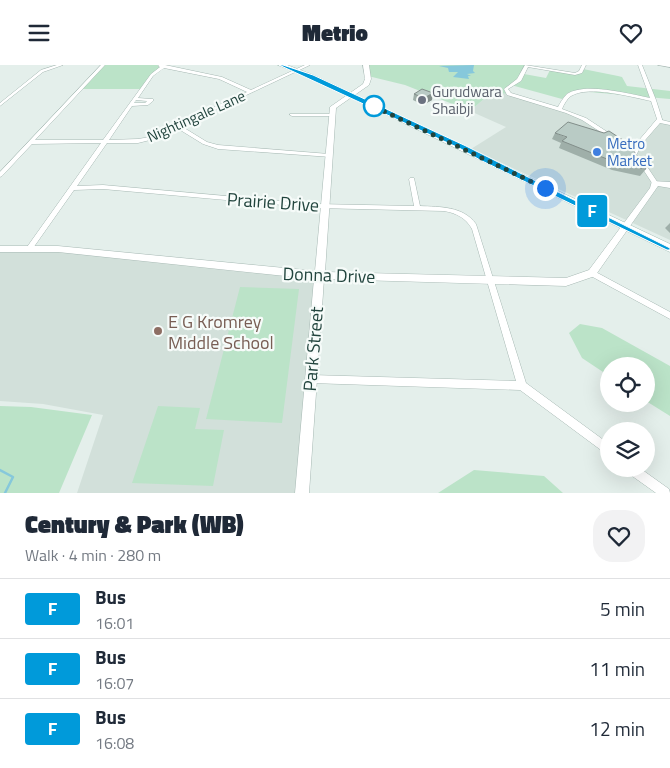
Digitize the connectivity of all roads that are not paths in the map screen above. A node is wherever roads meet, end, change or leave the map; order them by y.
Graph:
1 (61, 65) edge
2 (103, 65) edge
3 (157, 65) edge
4 (281, 65) edge
5 (308, 65) edge
6 (366, 65) edge
7 (527, 65) edge
8 (584, 65) edge
9 (640, 65) edge
10 (660, 65) edge
11 (164, 66) junction
12 (670, 66) edge
13 (296, 70) junction
14 (251, 92) junction
15 (350, 95) junction
16 (135, 99) junction
17 (654, 99) junction
18 (0, 105) edge
19 (131, 105) junction
20 (559, 109) junction
21 (292, 115) dead end
22 (332, 115) junction
23 (659, 121) junction
24 (670, 124) edge
25 (178, 127) junction
26 (616, 139) edge
27 (31, 142) junction
28 (105, 142) junction
29 (630, 149) edge
30 (635, 153) junction
31 (329, 156) junction
32 (0, 175) edge
33 (412, 179) dead end
34 (655, 183) junction
35 (670, 185) edge
36 (72, 188) junction
37 (325, 206) junction
38 (417, 208) junction
39 (628, 224) junction
40 (670, 240) edge
41 (670, 248) edge
42 (0, 249) edge
43 (28, 249) junction
44 (592, 273) junction
45 (319, 276) junction
46 (490, 280) junction
47 (670, 316) edge
48 (311, 379) junction
49 (522, 386) junction
50 (600, 444) edge
51 (643, 477) edge
52 (302, 493) edge
53 (665, 493) edge

1 - 18 street
2 - 27 street
3 - 11 street
4 - 13 main road
5 - 13 street, Nightingale Lane
6 - 15 street
7 - 8 street
7 - 20 street
9 - 17 street
10 - 12 street
11 - 14 street
11 - 16 street
13 - 14 street, Nightingale Lane
13 - 15 main road
14 - 25 street, Nightingale Lane
15 - 22 street
15 - 39 main road
16 - 19 street
16 - 19 street
17 - 20 street
17 - 23 street
19 - 28 street
20 - 26 street
21 - 22 street
22 - 31 street, Park Street
23 - 24 street
23 - 30 street
25 - 28 street, Nightingale Lane
25 - 31 street
27 - 28 street, Nightingale Lane
27 - 32 street
28 - 36 street
29 - 30 street
30 - 34 street
31 - 37 street, Park Street
33 - 38 street
34 - 35 street
34 - 39 street
36 - 37 street, Prairie Drive
36 - 43 street
37 - 38 street, Prairie Drive
37 - 45 street, Park Street
38 - 46 street, Prairie Drive
39 - 40 main road
39 - 41 main road
39 - 44 street
42 - 43 street, Donna Drive
43 - 45 street, Donna Drive
44 - 46 street, Donna Drive
44 - 47 street
45 - 46 street, Donna Drive
45 - 48 street, Park Street
46 - 49 street
48 - 49 street
48 - 52 street, Park Street
49 - 50 street
51 - 53 street

